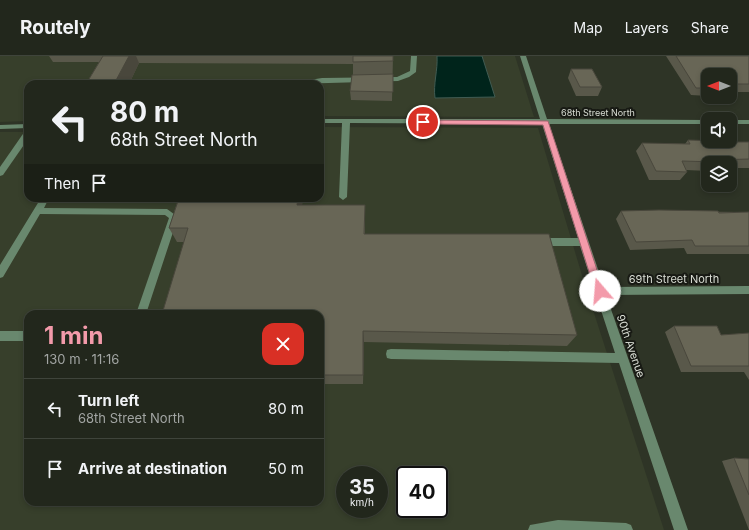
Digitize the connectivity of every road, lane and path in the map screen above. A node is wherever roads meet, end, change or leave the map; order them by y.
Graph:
1 (414, 56) edge
2 (523, 56) edge
3 (322, 80) edge
4 (324, 121) edge
5 (346, 122) junction
6 (546, 122) junction
7 (701, 122) edge
8 (737, 122) edge
9 (749, 122) edge
10 (24, 126) edge
11 (0, 127) edge
12 (24, 139) edge
13 (0, 173) edge
14 (343, 197) dead end
15 (43, 202) edge
16 (38, 211) junction
17 (530, 242) edge
18 (584, 242) junction
19 (0, 274) edge
20 (749, 290) edge
21 (600, 291) junction
22 (142, 310) edge
23 (0, 336) edge
24 (24, 336) edge
25 (390, 354) dead end
26 (623, 358) junction
27 (535, 530) edge
28 (626, 530) edge
29 (681, 530) edge

1 - 3 street
2 - 6 street, 90th Avenue
4 - 5 street, 68th Street North
5 - 6 street, 68th Street North
5 - 14 street
6 - 7 street, 68th Street North
6 - 18 street, 90th Avenue
8 - 9 street
10 - 11 street
12 - 13 street
15 - 16 street
16 - 19 street
16 - 22 street
17 - 18 street
18 - 21 street, 90th Avenue
20 - 21 street, 69th Street North
21 - 26 street, 90th Avenue
23 - 24 street
25 - 26 street
26 - 29 street, 90th Avenue
27 - 28 street

